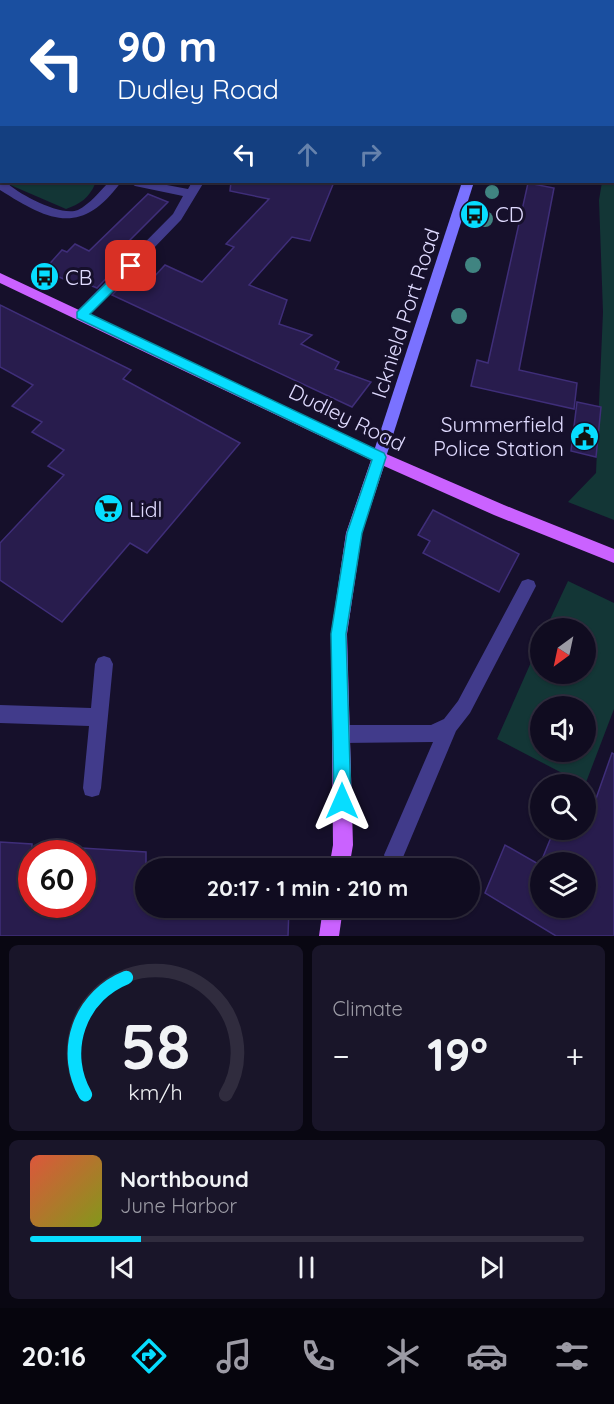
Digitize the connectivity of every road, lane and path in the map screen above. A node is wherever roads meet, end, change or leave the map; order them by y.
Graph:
1 (2, 183) edge
2 (115, 183) edge
3 (140, 183) edge
4 (197, 183) edge
5 (468, 183) edge
6 (191, 194) junction
7 (0, 278) edge
8 (81, 315) junction
9 (379, 457) junction
10 (614, 556) edge
11 (528, 586) dead end
12 (104, 664) dead end
13 (0, 714) edge
14 (100, 717) junction
15 (450, 725) junction
16 (342, 734) junction
17 (92, 788) dead end
18 (394, 855) dead end
19 (341, 858) edge
20 (332, 918) edge
21 (329, 936) edge

1 - 2 street
3 - 6 street
4 - 6 street
5 - 9 main road, Icknield Port Road
6 - 8 street
7 - 8 main road, Dudley Road
8 - 9 main road, Dudley Road
9 - 10 main road, Dudley Road
9 - 16 main road
11 - 15 street
12 - 14 street
13 - 14 street
14 - 17 street
15 - 16 street
15 - 18 street
16 - 19 main road
20 - 21 main road

